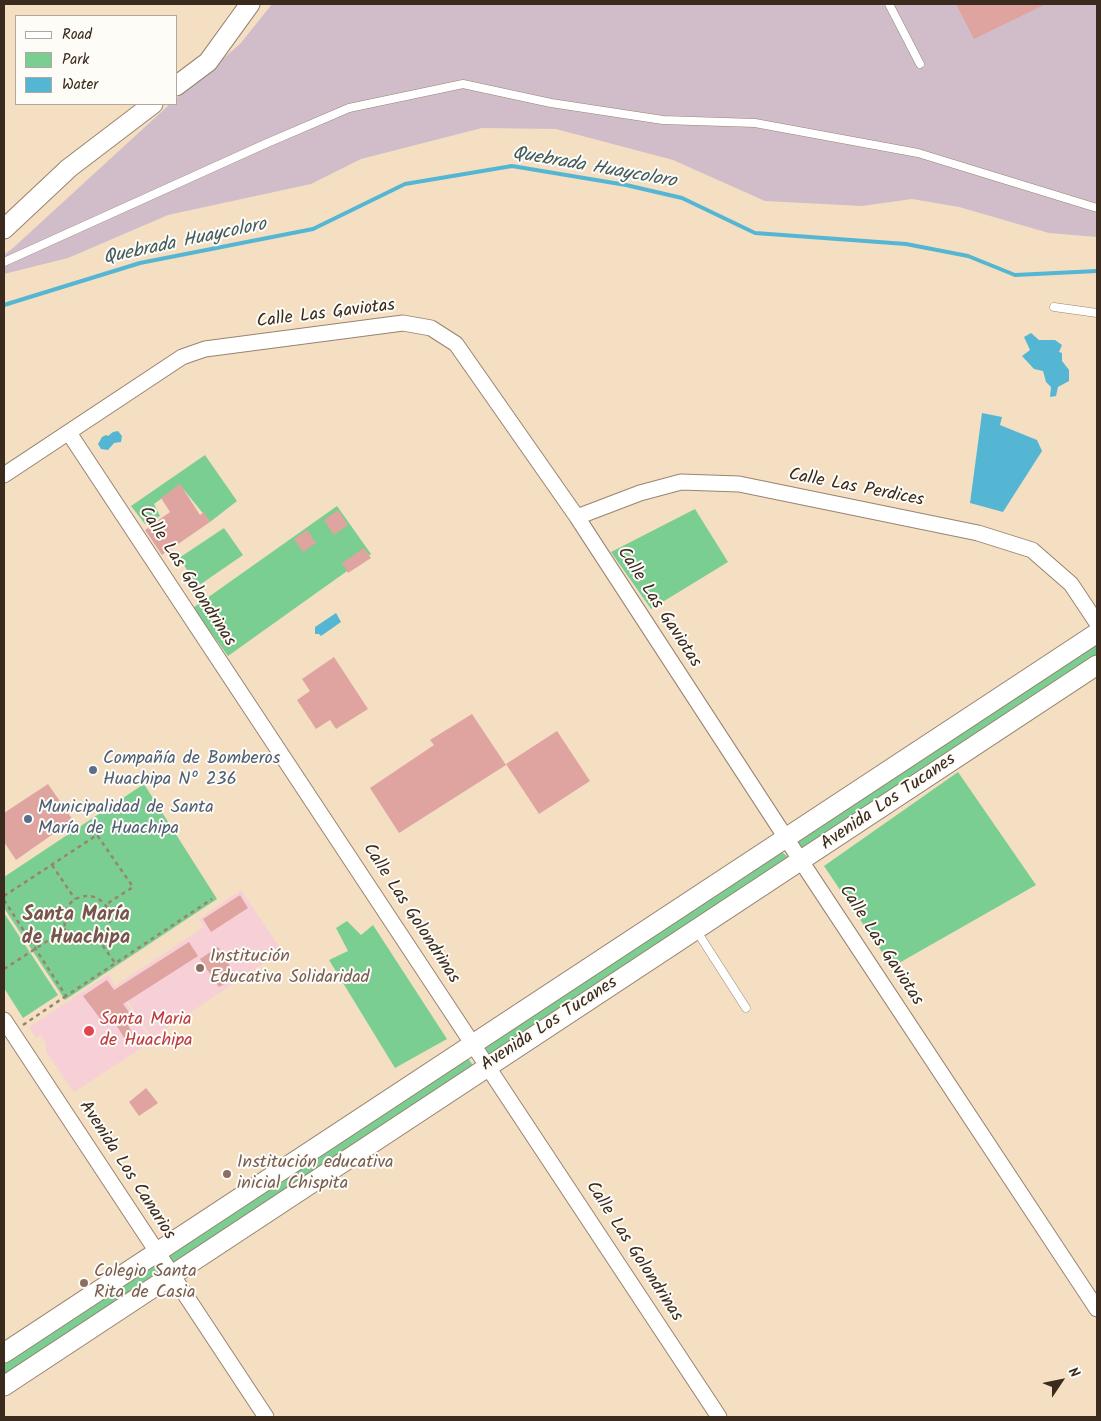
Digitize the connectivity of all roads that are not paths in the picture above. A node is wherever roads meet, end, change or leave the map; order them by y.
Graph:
1 (250, 4) edge
2 (889, 4) edge
3 (920, 64) dead end
4 (178, 84) edge
5 (152, 105) edge
6 (1097, 208) edge
7 (4, 229) edge
8 (4, 262) edge
9 (1054, 307) dead end
10 (1097, 313) edge
11 (69, 432) junction
12 (4, 475) edge
13 (577, 518) junction
14 (1097, 623) edge
15 (1097, 633) edge
16 (1097, 665) edge
17 (787, 838) junction
18 (801, 861) junction
19 (696, 930) junction
20 (746, 1008) dead end
21 (8, 1026) edge
22 (473, 1044) junction
23 (487, 1067) junction
24 (158, 1253) junction
25 (173, 1274) junction
26 (1097, 1309) edge
27 (4, 1354) edge
28 (4, 1386) edge
29 (266, 1417) edge
30 (719, 1417) edge

1 - 4 street
2 - 3 lane
5 - 7 street
6 - 8 lane
9 - 10 lane
11 - 12 street, Calle Las Gaviotas
11 - 13 street, Calle Las Gaviotas
11 - 22 street, Calle Las Golondrinas
13 - 14 street, Calle Las Perdices
13 - 17 street, Calle Las Gaviotas
15 - 17 street, Avenida Los Tucanes
16 - 18 street, Avenida Los Tucanes
17 - 18 street, Calle Las Gaviotas
17 - 22 street, Avenida Los Tucanes
18 - 19 street, Avenida Los Tucanes
18 - 26 street, Calle Las Gaviotas
19 - 20 lane
19 - 23 street, Avenida Los Tucanes
21 - 24 street, Avenida Los Canarios
22 - 23 street, Calle Las Golondrinas
22 - 24 street, Avenida Los Tucanes
23 - 25 street, Avenida Los Tucanes
23 - 30 street, Calle Las Golondrinas
24 - 25 street, Avenida Los Canarios
24 - 27 street, Avenida Los Tucanes
25 - 28 street, Avenida Los Tucanes
25 - 29 street, Avenida Los Canarios

